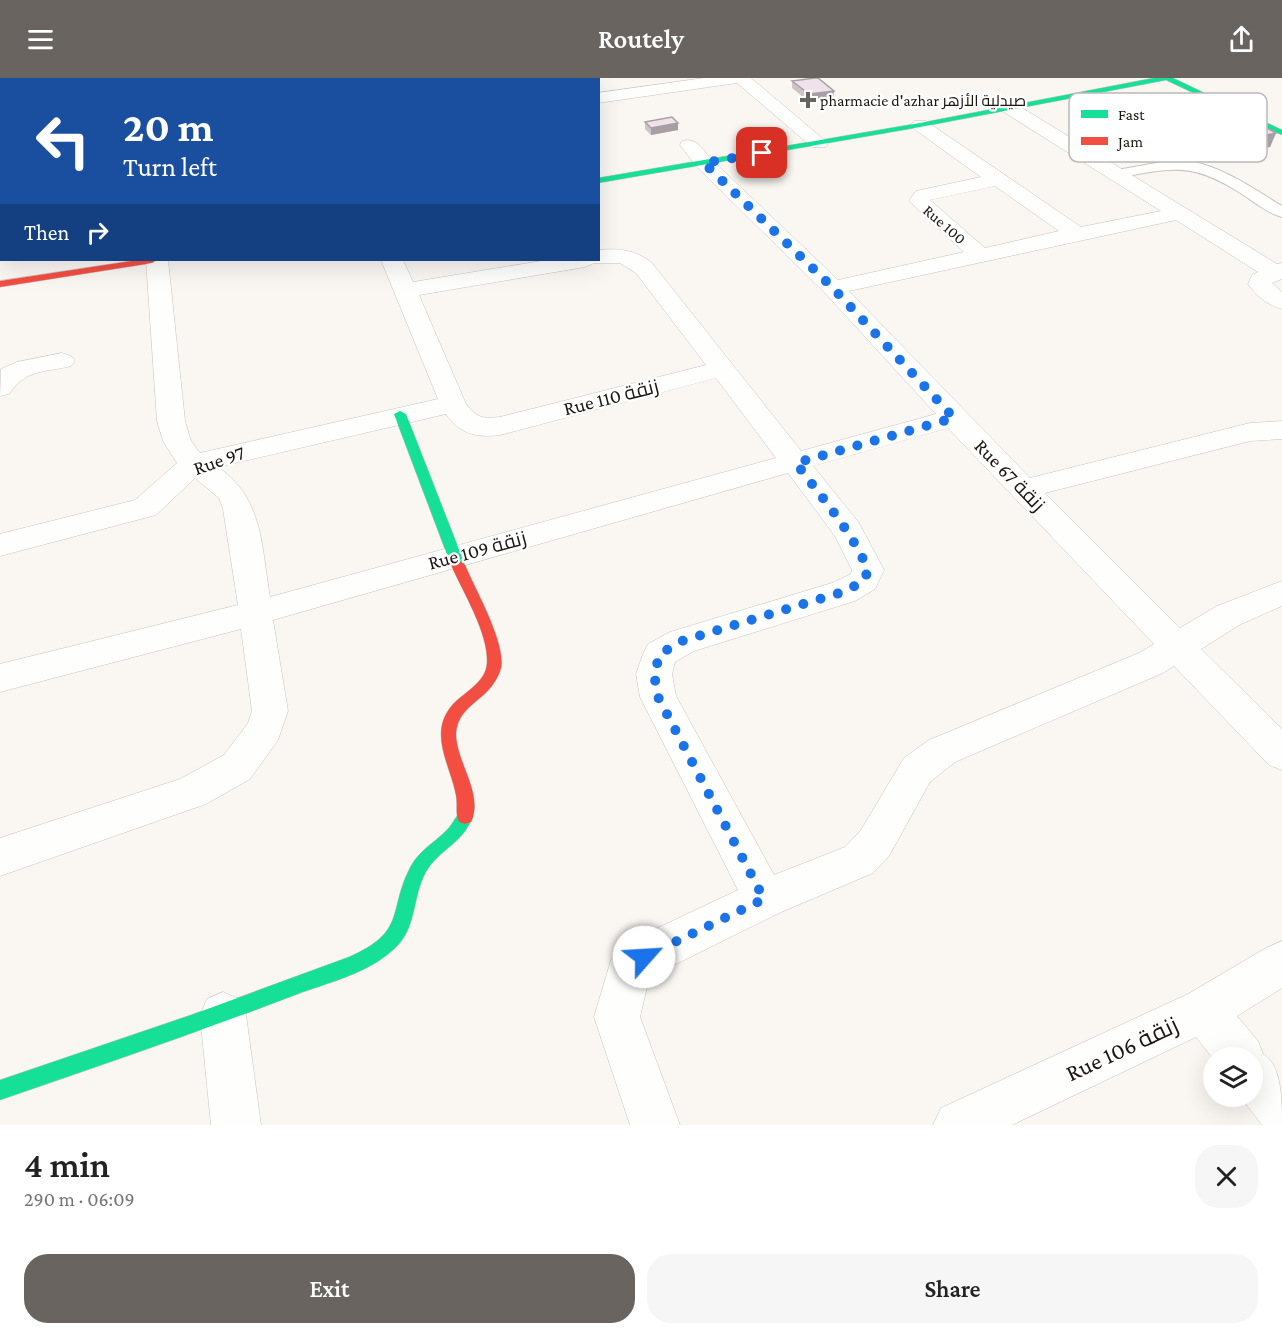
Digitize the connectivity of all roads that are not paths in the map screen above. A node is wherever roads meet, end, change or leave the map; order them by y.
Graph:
1 (740, 78) edge
2 (1166, 78) edge
3 (1084, 93) edge
4 (1198, 93) edge
5 (1069, 96) edge
6 (600, 98) edge
7 (1008, 107) junction
8 (822, 123) dead end
9 (920, 125) junction
10 (1267, 126) edge
11 (799, 127) junction
12 (777, 130) dead end
13 (1282, 133) edge
14 (819, 143) junction
15 (1069, 145) edge
16 (692, 150) junction
17 (1097, 162) edge
18 (1116, 174) junction
19 (600, 179) edge
20 (999, 179) junction
21 (1282, 212) edge
22 (1181, 213) junction
23 (1077, 234) junction
24 (981, 255) junction
25 (600, 257) edge
26 (146, 261) edge
27 (157, 261) edge
28 (392, 261) edge
29 (579, 261) edge
30 (1278, 271) edge
31 (0, 284) edge
32 (833, 288) junction
33 (405, 290) junction
34 (1282, 302) edge
35 (62, 361) dead end
36 (722, 369) junction
37 (0, 388) edge
38 (453, 404) junction
39 (400, 414) junction
40 (954, 418) junction
41 (1282, 430) edge
42 (796, 463) junction
43 (193, 464) junction
44 (1024, 489) junction
45 (0, 545) edge
46 (454, 556) junction
47 (1282, 593) edge
48 (256, 613) junction
49 (1178, 647) junction
50 (0, 678) edge
51 (1282, 754) edge
52 (0, 857) edge
53 (764, 899) junction
54 (1282, 963) edge
55 (1204, 1010) junction
56 (223, 1015) junction
57 (1233, 1047) edge
58 (1263, 1086) edge
59 (0, 1090) edge
60 (1282, 1111) edge
61 (236, 1125) edge
62 (655, 1125) edge
63 (958, 1125) edge

1 - 6 street
1 - 11 street
2 - 3 street
2 - 4 street
5 - 7 street
7 - 9 street
7 - 15 street
8 - 11 street
9 - 14 street
9 - 20 street
10 - 13 street
11 - 12 street
11 - 14 street
14 - 16 street
16 - 19 street
16 - 32 street, Rue 67 زنقة
17 - 18 street
18 - 21 lane
18 - 22 street
20 - 23 street
20 - 24 street, Rue 100
22 - 23 street
22 - 30 street
23 - 24 street
24 - 32 street
25 - 36 street
26 - 31 street
27 - 43 street
28 - 33 street, Rue 110 زنقة
29 - 33 street
30 - 34 street
32 - 40 street, Rue 67 زنقة
33 - 38 street, Rue 110 زنقة
35 - 37 street
36 - 38 street, Rue 110 زنقة
36 - 42 street
38 - 39 street, Rue 97
39 - 43 street, Rue 97
39 - 46 street
40 - 42 street, Rue 109 زنقة
40 - 44 street, Rue 67 زنقة
41 - 44 street
42 - 46 street, Rue 109 زنقة
42 - 53 street
43 - 45 street, Rue 97
43 - 48 street
44 - 49 street, Rue 67 زنقة
46 - 48 street, Rue 109 زنقة
46 - 56 street
47 - 49 street
48 - 50 street, Rue 109 زنقة
48 - 52 street
49 - 51 street, Rue 67 زنقة
49 - 53 street
53 - 62 street
54 - 55 street, Rue 106 زنقة
55 - 57 street
55 - 63 street, Rue 106 زنقة
56 - 59 street
56 - 61 street
58 - 60 street

